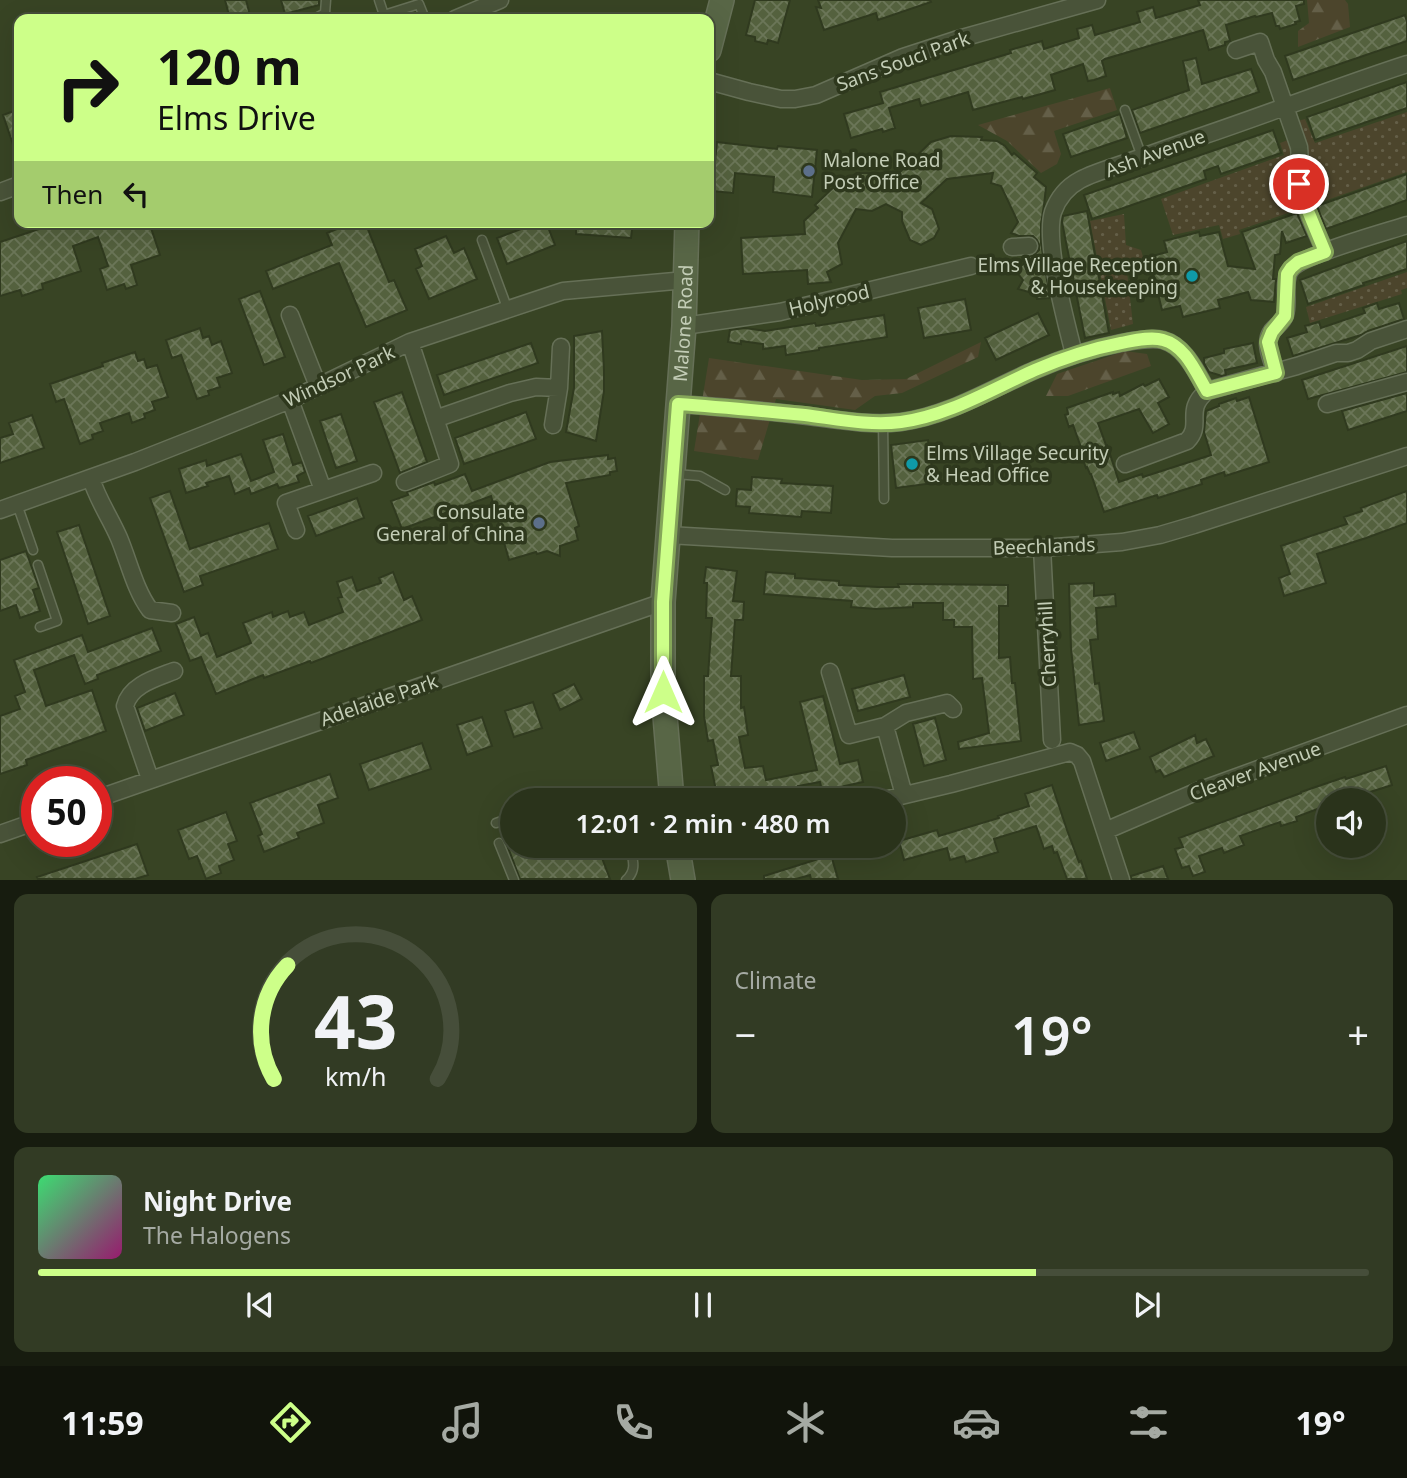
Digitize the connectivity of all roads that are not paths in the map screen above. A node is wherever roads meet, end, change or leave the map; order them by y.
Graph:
1 (499, 0) edge
2 (722, 0) edge
3 (1097, 0) edge
4 (387, 14) edge
5 (423, 14) edge
6 (467, 14) edge
7 (714, 31) edge
8 (1236, 50) dead end
9 (1407, 64) edge
10 (714, 82) edge
11 (1284, 106) junction
12 (1125, 110) dead end
13 (1142, 157) junction
14 (1407, 225) edge
15 (687, 228) edge
16 (482, 240) dead end
17 (1042, 245) junction
18 (1012, 247) dead end
19 (1325, 252) junction
20 (971, 266) dead end
21 (686, 280) junction
22 (508, 310) junction
23 (290, 315) dead end
24 (684, 326) junction
25 (1407, 329) edge
26 (410, 342) junction
27 (561, 347) dead end
28 (1074, 354) junction
29 (1276, 373) junction
30 (1407, 382) edge
31 (318, 386) junction
32 (559, 388) junction
33 (1207, 391) junction
34 (290, 400) junction
35 (678, 404) junction
36 (1327, 404) dead end
37 (435, 419) junction
38 (883, 423) junction
39 (553, 425) dead end
40 (1407, 456) edge
41 (1125, 464) dead end
42 (373, 473) dead end
43 (673, 474) junction
44 (91, 478) junction
45 (405, 482) dead end
46 (323, 490) junction
47 (725, 490) dead end
48 (884, 499) dead end
49 (17, 504) junction
50 (0, 510) edge
51 (296, 530) dead end
52 (668, 535) junction
53 (1042, 548) junction
54 (33, 550) dead end
55 (38, 565) dead end
56 (663, 602) junction
57 (172, 613) dead end
58 (40, 627) dead end
59 (174, 671) dead end
60 (830, 671) dead end
61 (953, 709) dead end
62 (1407, 715) edge
63 (885, 726) junction
64 (1052, 740) dead end
65 (150, 779) junction
66 (671, 788) edge
67 (902, 788) edge
68 (112, 793) edge
69 (906, 795) edge
70 (500, 822) edge
71 (496, 823) dead end
72 (21, 827) edge
73 (1105, 831) junction
74 (0, 834) edge
75 (499, 843) dead end
76 (632, 858) edge
77 (683, 858) edge
78 (514, 880) edge
79 (626, 880) edge
80 (683, 880) edge
81 (1121, 880) edge

1 - 6 street
2 - 7 main road
3 - 10 street, Sans Souci Park
4 - 5 lane
8 - 11 street
9 - 11 street, Ash Avenue
11 - 13 street, Ash Avenue
11 - 19 street
12 - 13 lane
13 - 17 street, Ash Avenue
14 - 19 street
15 - 21 main road, Malone Road
16 - 22 lane
17 - 18 street
17 - 28 street, Ash Avenue
19 - 29 street
20 - 24 street, Holyrood
21 - 22 street, Windsor Park
21 - 24 main road, Malone Road
22 - 26 street, Windsor Park
23 - 31 street
24 - 35 main road, Malone Road
25 - 29 street
26 - 31 street, Windsor Park
26 - 37 street
27 - 32 street
28 - 33 street
28 - 38 street
29 - 33 street
30 - 36 street
31 - 34 street, Windsor Park
32 - 37 street
32 - 39 street
33 - 41 street
34 - 44 street, Windsor Park
34 - 46 street
35 - 38 street
35 - 43 main road, Malone Road
37 - 45 street
38 - 48 lane
40 - 53 street, Beechlands
42 - 46 street
43 - 47 lane
43 - 52 main road, Malone Road
44 - 49 street, Windsor Park
44 - 57 street
46 - 51 street
49 - 50 street, Windsor Park
49 - 54 lane
52 - 53 street, Beechlands
52 - 56 main road, Malone Road
53 - 64 street, Cherryhill
55 - 58 lane
56 - 65 street, Adelaide Park
56 - 66 main road, Malone Road
59 - 65 street
60 - 63 street
61 - 63 street
62 - 73 street, Cleaver Avenue
63 - 67 street
65 - 68 street, Adelaide Park
69 - 73 street
70 - 71 lane
72 - 74 street
73 - 81 street
75 - 78 lane
76 - 79 lane
77 - 80 main road

